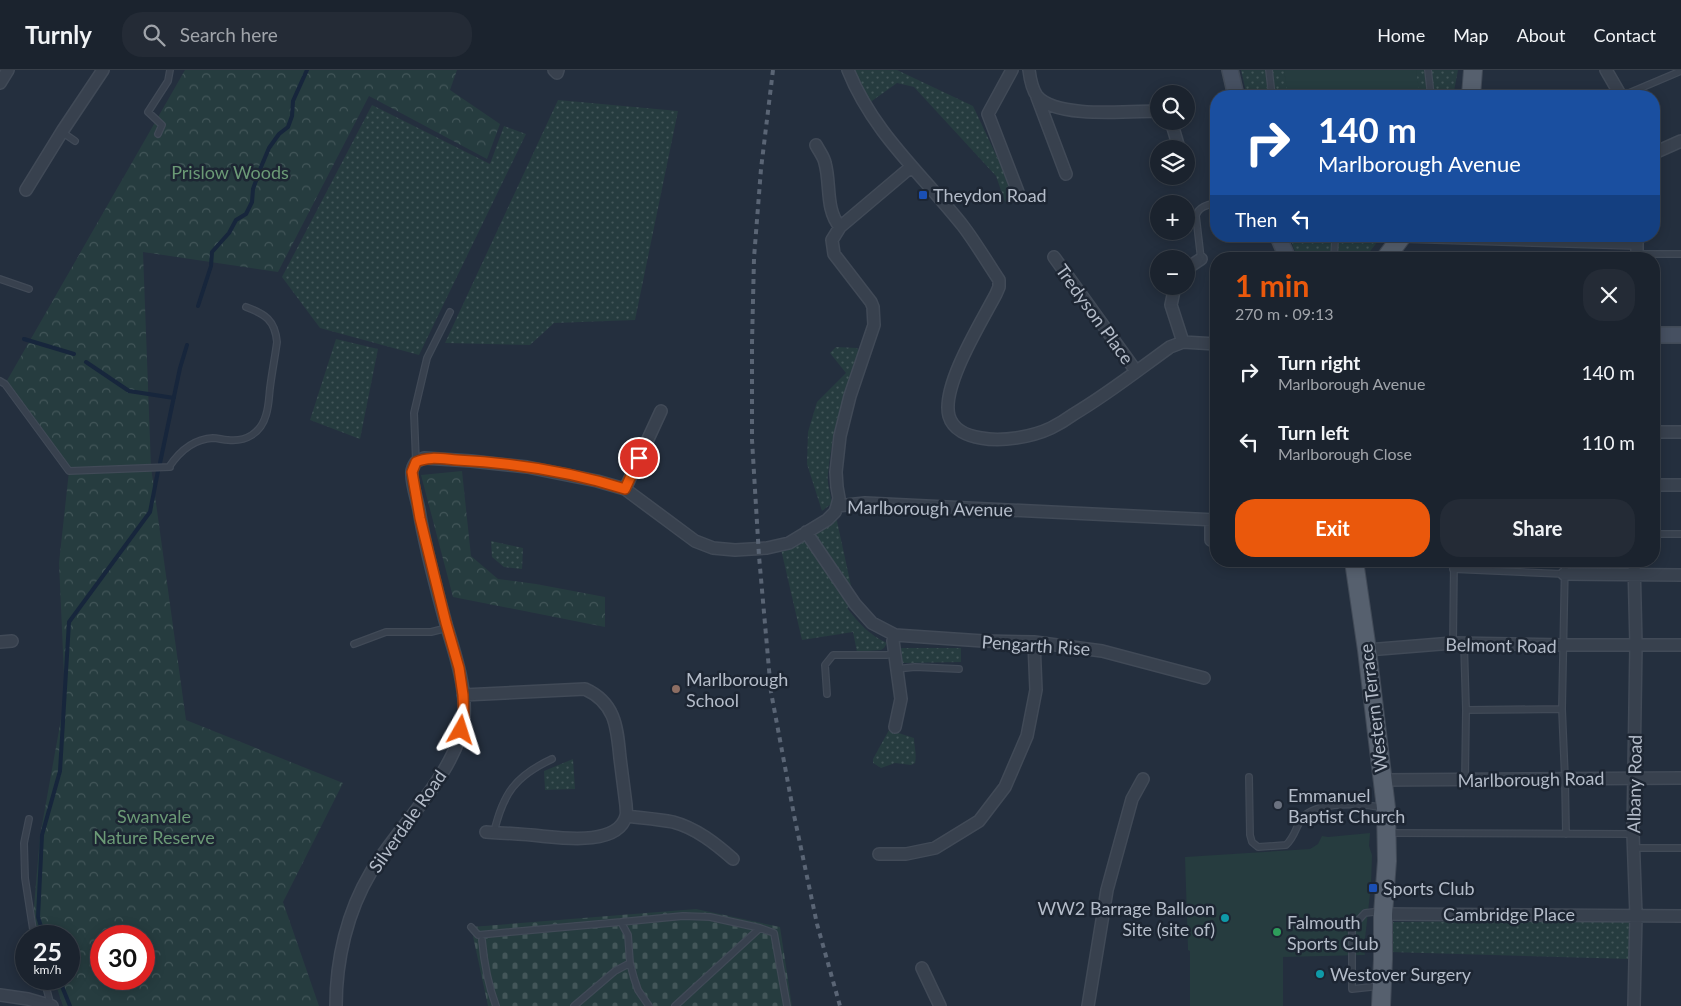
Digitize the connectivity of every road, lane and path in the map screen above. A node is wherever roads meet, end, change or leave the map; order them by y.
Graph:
1 (8, 70) edge
2 (102, 70) edge
3 (170, 70) edge
4 (554, 70) edge
5 (558, 70) edge
6 (848, 70) edge
7 (1012, 70) edge
8 (1029, 70) edge
9 (1230, 70) edge
10 (1268, 70) edge
11 (1428, 70) edge
12 (1473, 70) edge
13 (1606, 70) edge
14 (1681, 71) edge
15 (0, 83) edge
16 (1235, 90) edge
17 (1271, 90) edge
18 (1430, 90) edge
19 (1471, 90) edge
20 (1618, 90) edge
21 (1636, 90) edge
22 (1036, 95) junction
23 (1150, 111) edge
24 (62, 132) junction
25 (158, 134) dead end
26 (1681, 140) edge
27 (75, 142) dead end
28 (816, 145) dead end
29 (1660, 149) edge
30 (911, 167) junction
31 (1066, 174) dead end
32 (26, 190) dead end
33 (1018, 192) dead end
34 (1210, 205) edge
35 (840, 227) junction
36 (1398, 242) edge
37 (1487, 242) edge
38 (1637, 249) edge
39 (1390, 252) edge
40 (1681, 254) edge
41 (1054, 257) dead end
42 (1201, 259) joint
43 (1195, 263) edge
44 (0, 279) edge
45 (29, 289) dead end
46 (1173, 295) edge
47 (246, 307) dead end
48 (450, 312) dead end
49 (1681, 334) edge
50 (1660, 335) edge
51 (1183, 342) junction
52 (1210, 344) edge
53 (1136, 371) junction
54 (0, 381) edge
55 (661, 411) dead end
56 (1660, 432) edge
57 (1681, 432) edge
58 (416, 462) junction
59 (1660, 484) edge
60 (1681, 485) edge
61 (625, 489) junction
62 (837, 506) junction
63 (1210, 520) edge
64 (806, 532) junction
65 (1660, 534) edge
66 (1681, 534) edge
67 (1355, 567) edge
68 (1565, 567) edge
69 (1634, 567) edge
70 (1453, 569) joint
71 (1564, 574) junction
72 (1634, 575) junction
73 (1681, 575) edge
74 (448, 628) junction
75 (895, 635) junction
76 (12, 641) dead end
77 (0, 642) edge
78 (1034, 642) junction
79 (1458, 643) junction
80 (354, 644) dead end
81 (1636, 645) junction
82 (1681, 645) edge
83 (1563, 646) junction
84 (1367, 650) junction
85 (894, 653) junction
86 (896, 669) junction
87 (959, 669) dead end
88 (1204, 678) dead end
89 (827, 694) dead end
90 (463, 695) junction
91 (1562, 709) junction
92 (1466, 710) junction
93 (895, 727) dead end
94 (552, 759) dead end
95 (1249, 777) dead end
96 (1634, 778) junction
97 (1681, 778) edge
98 (1143, 779) dead end
99 (1382, 780) junction
100 (1465, 780) junction
101 (1565, 780) junction
102 (1386, 808) junction
103 (626, 816) junction
104 (29, 819) dead end
105 (490, 832) joint
106 (1387, 833) junction
107 (1566, 834) junction
108 (1633, 834) junction
109 (1634, 848) junction
110 (1681, 848) edge
111 (879, 854) dead end
112 (733, 859) dead end
113 (1383, 912) junction
114 (1636, 915) junction
115 (1681, 916) edge
116 (621, 922) junction
117 (32, 925) edge
118 (471, 927) dead end
119 (760, 928) junction
120 (482, 940) dead end
121 (630, 963) junction
122 (922, 968) dead end
123 (1382, 986) junction
124 (47, 990) edge
125 (0, 996) edge
126 (52, 1006) edge
127 (336, 1006) edge
128 (496, 1006) edge
129 (574, 1006) edge
130 (649, 1006) edge
131 (675, 1006) edge
132 (787, 1006) edge
133 (940, 1006) edge
134 (1088, 1006) edge
135 (1381, 1006) edge
136 (1634, 1006) edge

1 - 15 street
2 - 24 street
3 - 25 lane
4 - 5 street
6 - 30 street
7 - 33 street
8 - 22 street
9 - 16 street
10 - 17 lane
11 - 18 lane
12 - 19 main road
13 - 20 street
14 - 21 lane
22 - 23 street
22 - 31 street
24 - 27 lane
24 - 32 street
26 - 29 street
28 - 35 street
30 - 35 street
30 - 53 street
34 - 42 lane
35 - 62 street
36 - 39 main road
37 - 38 lane
38 - 40 lane
41 - 53 street, Tredyson Place
42 - 43 street
44 - 45 lane
46 - 51 street
47 - 54 lane
48 - 58 lane
49 - 50 street
51 - 52 street
51 - 53 street
55 - 61 street
56 - 57 street
58 - 61 street, Marlborough Avenue
58 - 74 street, Silverdale Road
59 - 60 street
61 - 64 street, Marlborough Avenue
62 - 63 street, Marlborough Avenue
62 - 64 street, Marlborough Avenue
64 - 75 street, Pengarth Rise
65 - 66 lane
67 - 84 main road, Western Terrace
68 - 71 lane
69 - 72 street, Albany Road
70 - 71 lane
70 - 79 lane
71 - 72 street
71 - 83 lane
72 - 73 street
72 - 81 street, Albany Road
74 - 80 lane
74 - 90 street, Silverdale Road
75 - 78 street, Pengarth Rise
75 - 85 street
76 - 77 street
78 - 88 street, Pengarth Rise
78 - 111 street
79 - 83 street, Belmont Road
79 - 84 street, Belmont Road
79 - 92 lane
81 - 82 street, Belmont Road
81 - 83 street, Belmont Road
81 - 96 street, Albany Road
83 - 91 lane
84 - 99 main road, Western Terrace
85 - 86 street
85 - 89 lane
86 - 87 lane
86 - 93 street
90 - 103 street
90 - 127 street, Silverdale Road
91 - 92 lane
91 - 101 lane
92 - 100 lane
94 - 105 lane
95 - 102 lane
96 - 97 street, Marlborough Road
96 - 101 street, Marlborough Road
96 - 108 street, Albany Road
98 - 134 street
99 - 100 street, Marlborough Road
99 - 102 main road, Western Terrace
100 - 101 street, Marlborough Road
101 - 107 lane
102 - 106 main road, Western Terrace
103 - 105 street
103 - 112 street
104 - 117 lane
106 - 107 lane
106 - 113 main road, Western Terrace
107 - 108 lane
108 - 109 street, Albany Road
109 - 110 lane
109 - 114 street, Albany Road
113 - 114 street, Cambridge Place
113 - 123 main road, Western Terrace
113 - 123 lane
114 - 115 street, Cambridge Place
114 - 136 street, Albany Road
116 - 118 lane
116 - 119 lane
116 - 121 lane
119 - 131 lane
119 - 132 lane
120 - 128 lane
121 - 129 lane
121 - 130 lane
122 - 133 street
123 - 135 main road, Western Terrace
124 - 126 lane
125 - 126 street

